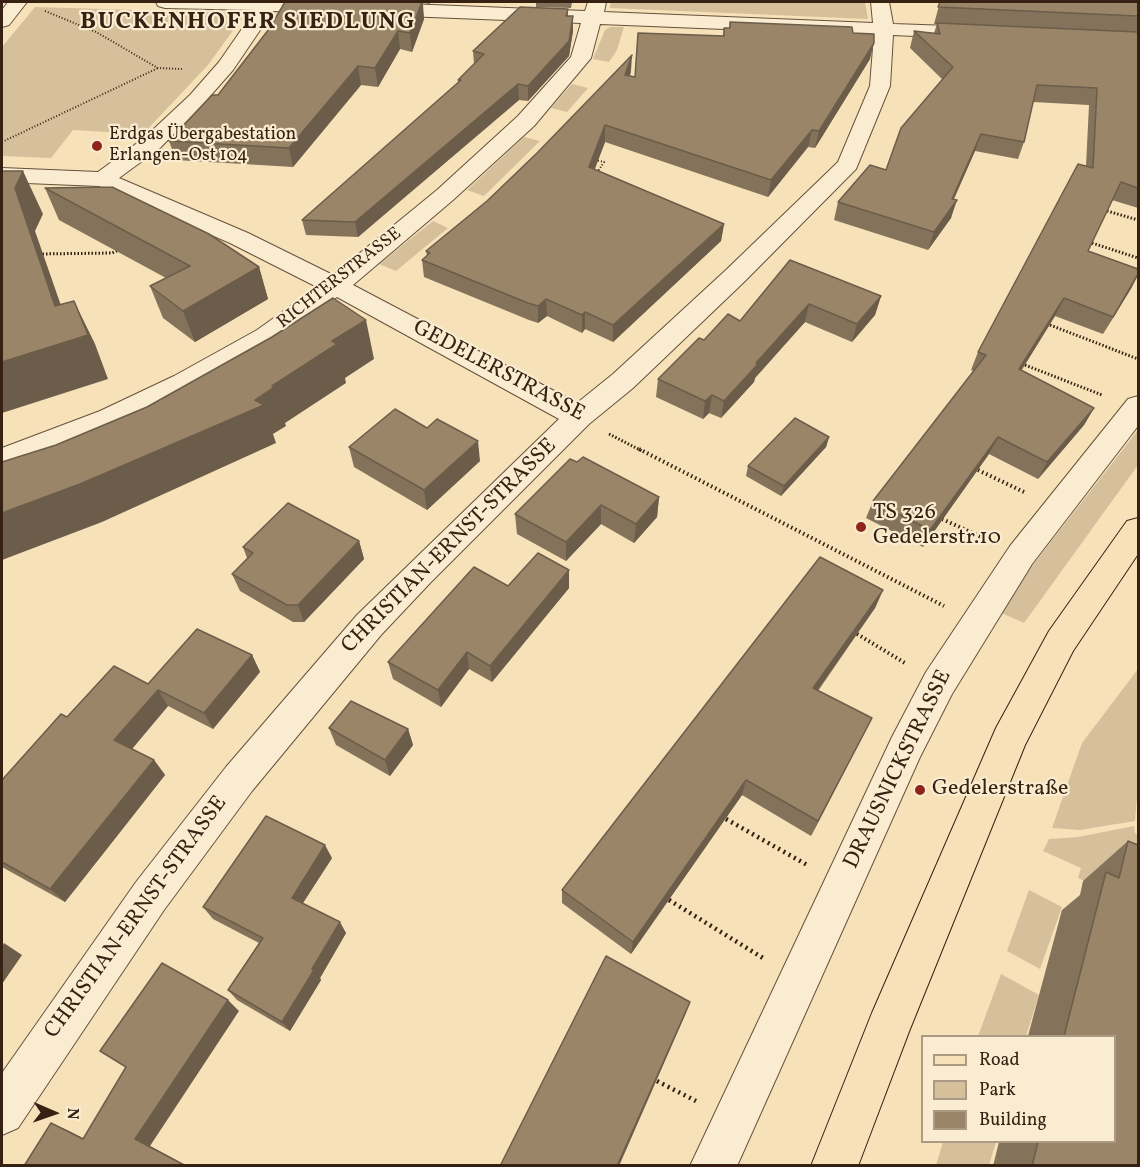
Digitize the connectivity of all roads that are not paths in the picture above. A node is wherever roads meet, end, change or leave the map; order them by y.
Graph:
1 (18, 2) edge
2 (165, 2) edge
3 (269, 3) edge
4 (595, 9) edge
5 (882, 15) edge
6 (2, 21) edge
7 (1001, 34) edge
8 (2, 175) edge
9 (104, 179) junction
10 (336, 286) junction
11 (1123, 402) edge
12 (579, 417) junction
13 (2, 459) edge
14 (1138, 531) edge
15 (2, 1112) edge
16 (713, 1166) edge
17 (834, 1166) edge

1 - 6 street
2 - 3 street
3 - 4 street
3 - 9 street
4 - 5 street
4 - 10 street, RICHTERSTRASSE
5 - 7 street
5 - 12 street, CHRISTIAN-ERNST-STRASSE
8 - 9 street, GEDELERSTRASSE
9 - 10 street, GEDELERSTRASSE
10 - 12 street, GEDELERSTRASSE
10 - 13 street, RICHTERSTRASSE
11 - 16 street, DRAUSNICKSTRASSE
12 - 15 street, CHRISTIAN-ERNST-STRASSE
14 - 17 main road

